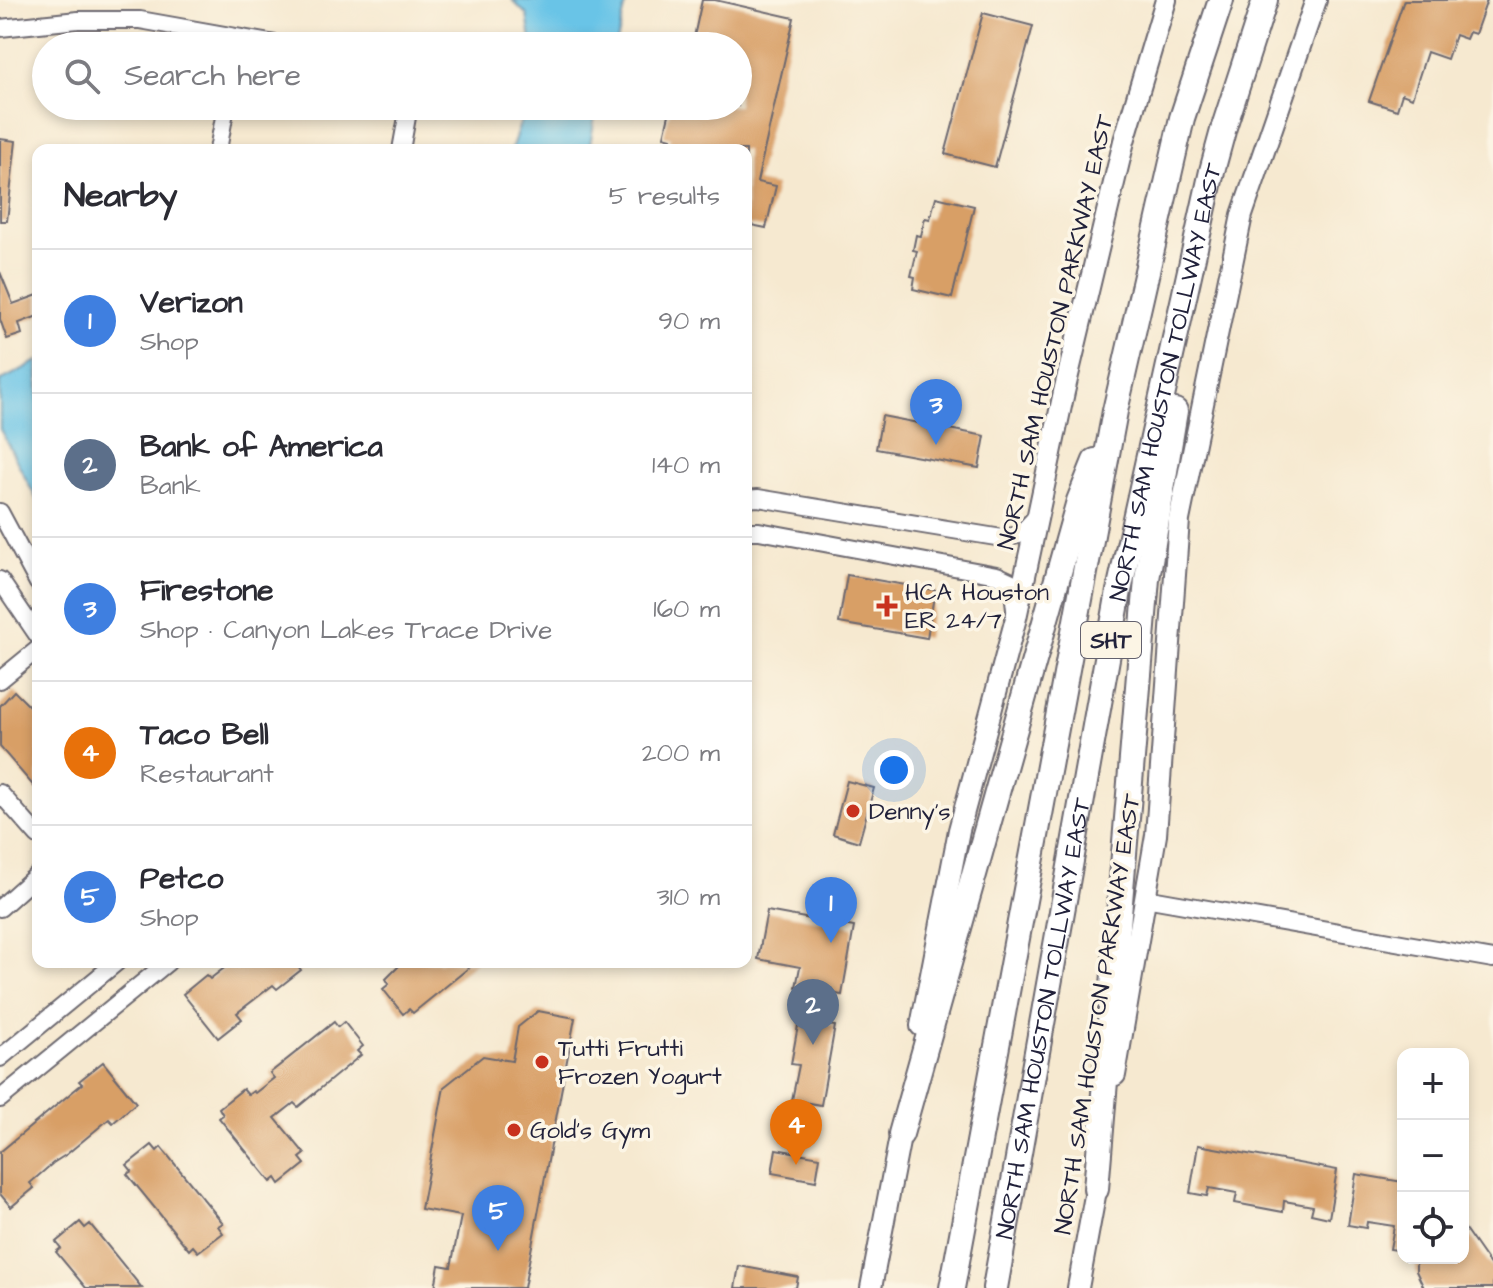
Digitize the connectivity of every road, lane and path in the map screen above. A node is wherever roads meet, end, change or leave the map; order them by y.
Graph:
1 (1166, 0) edge
2 (1221, 0) edge
3 (1265, 0) edge
4 (1316, 0) edge
5 (4, 29) edge
6 (196, 32) edge
7 (223, 120) edge
8 (406, 120) edge
9 (219, 144) edge
10 (402, 144) edge
11 (1212, 171) junction
12 (1115, 411) junction
13 (752, 498) edge
14 (0, 512) edge
15 (1040, 513) junction
16 (752, 531) edge
17 (32, 572) edge
18 (0, 580) edge
19 (1016, 618) junction
20 (32, 627) edge
21 (32, 654) edge
22 (0, 680) edge
23 (0, 793) edge
24 (32, 829) edge
25 (32, 879) edge
26 (1145, 898) junction
27 (0, 908) edge
28 (1493, 959) edge
29 (110, 968) edge
30 (161, 968) edge
31 (0, 1058) edge
32 (0, 1099) edge
33 (901, 1134) junction
34 (1096, 1189) junction
35 (871, 1288) edge
36 (952, 1288) edge
37 (995, 1288) edge
38 (1078, 1288) edge

1 - 15 main road, NORTH SAM HOUSTON PARKWAY EAST
2 - 12 highway, NORTH SAM HOUSTON TOLLWAY EAST / SHT
3 - 11 highway, NORTH SAM HOUSTON TOLLWAY EAST / SHT
4 - 26 main road, NORTH SAM HOUSTON PARKWAY EAST
5 - 6 street
7 - 9 street
8 - 10 street
11 - 34 highway
11 - 37 highway, NORTH SAM HOUSTON TOLLWAY EAST / SHT
12 - 33 highway
12 - 36 highway, NORTH SAM HOUSTON TOLLWAY EAST / SHT
13 - 15 street
14 - 17 street
15 - 19 main road, NORTH SAM HOUSTON PARKWAY EAST
16 - 19 street
18 - 20 street
19 - 33 main road, NORTH SAM HOUSTON PARKWAY EAST
21 - 22 street
23 - 24 street
25 - 27 street
26 - 28 street
26 - 34 main road, NORTH SAM HOUSTON PARKWAY EAST
29 - 31 street
30 - 32 street
33 - 35 main road, NORTH SAM HOUSTON PARKWAY EAST
34 - 38 main road, NORTH SAM HOUSTON PARKWAY EAST

